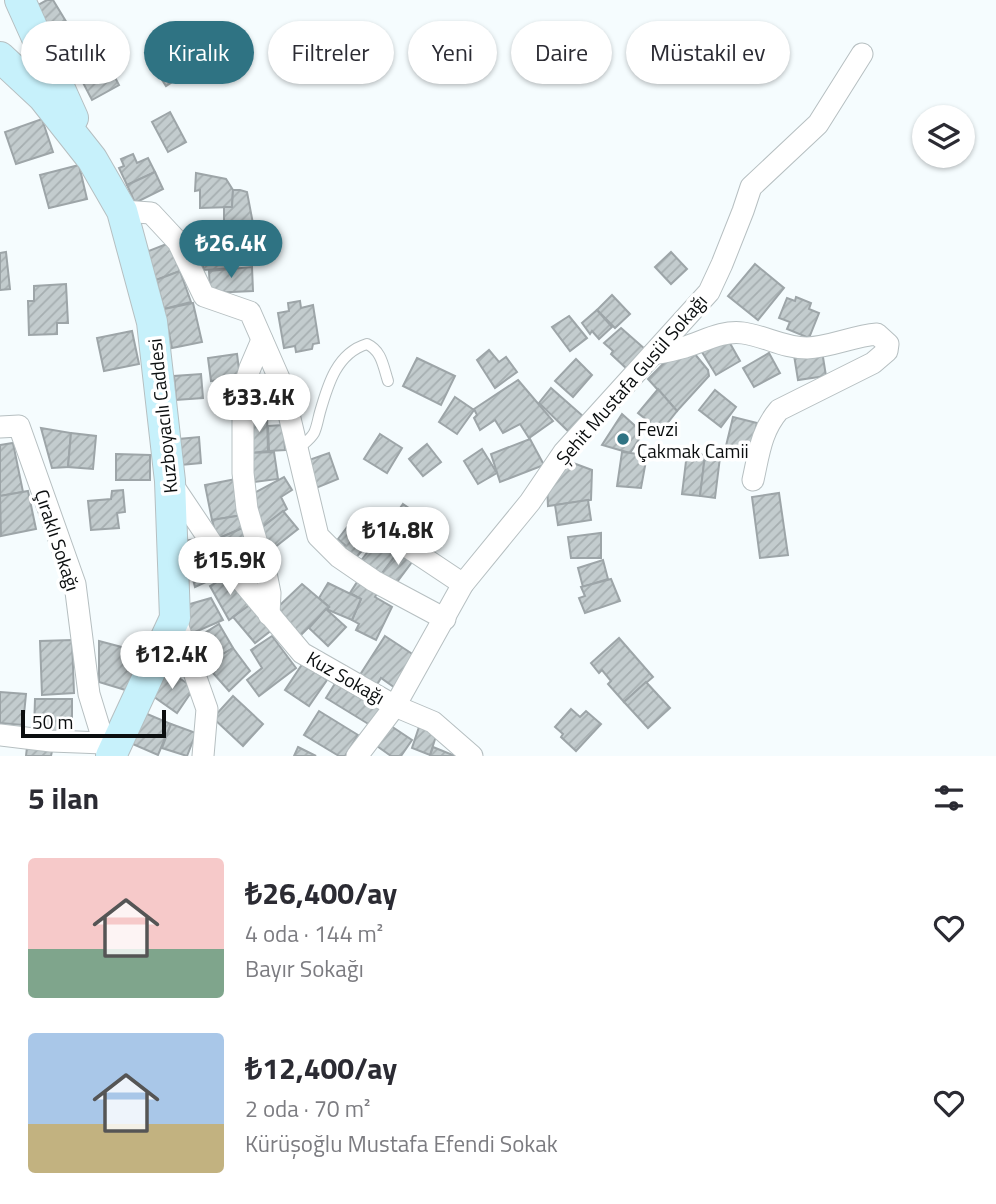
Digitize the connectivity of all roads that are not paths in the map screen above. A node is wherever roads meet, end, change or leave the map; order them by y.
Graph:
1 (20, 0) edge
2 (862, 54) dead end
3 (0, 57) edge
4 (92, 159) junction
5 (122, 211) junction
6 (262, 340) junction
7 (653, 354) junction
8 (388, 381) dead end
9 (0, 427) edge
10 (298, 449) junction
11 (753, 480) dead end
12 (170, 481) junction
13 (385, 532) dead end
14 (463, 584) junction
15 (269, 615) junction
16 (175, 618) junction
17 (444, 619) junction
18 (396, 706) junction
19 (0, 735) edge
20 (108, 752) edge
21 (203, 756) edge
22 (357, 756) edge
23 (472, 756) edge

1 - 4 street, Kuzboyacılı Caddesi
2 - 7 street, Şehit Mustafa Gusül Sokağı
3 - 4 street, Kuzboyacılı Caddesi
4 - 5 street, Kuzboyacılı Caddesi
5 - 6 street
5 - 12 street, Kuzboyacılı Caddesi
6 - 10 street
6 - 15 street
7 - 11 street
7 - 14 street, Şehit Mustafa Gusül Sokağı
8 - 10 lane
9 - 20 street, Çıraklı Sokağı
10 - 17 street
12 - 15 street, Kuz Sokağı
12 - 16 street, Kuzboyacılı Caddesi
13 - 14 street
14 - 17 street, Şehit Mustafa Gusül Sokağı
15 - 18 street, Kuz Sokağı
16 - 20 street, Kuzboyacılı Caddesi
16 - 21 street
17 - 18 street, Şehit Mustafa Gusül Sokağı
18 - 22 street, Şehit Mustafa Gusül Sokağı
18 - 23 street, Kuz Sokağı
19 - 20 street

